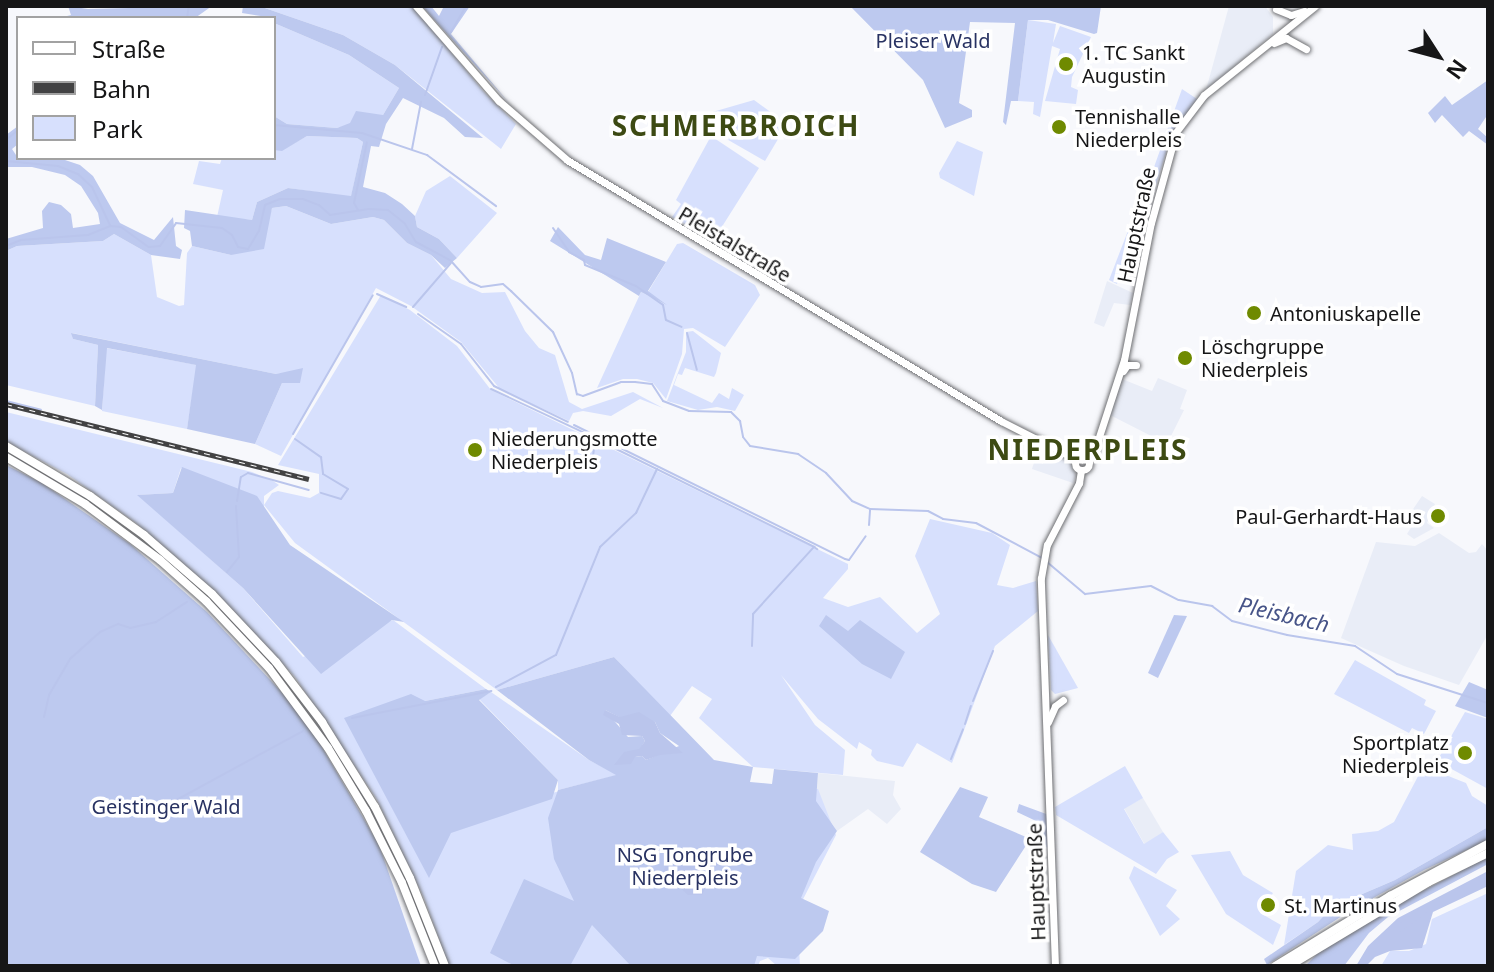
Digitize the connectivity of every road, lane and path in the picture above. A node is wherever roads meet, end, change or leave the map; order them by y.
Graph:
1 (416, 6) edge
2 (1314, 7) edge
3 (1276, 9) dead end
4 (1306, 49) dead end
5 (1248, 59) junction
6 (1136, 365) dead end
7 (1118, 380) junction
8 (6, 446) edge
9 (6, 457) edge
10 (1076, 459) junction
11 (1087, 459) junction
12 (1081, 470) junction
13 (1063, 700) dead end
14 (1046, 732) junction
15 (1488, 844) edge
16 (1488, 853) edge
17 (435, 966) edge
18 (445, 966) edge
19 (1055, 966) edge
20 (1275, 966) edge
21 (1289, 966) edge

1 - 10 main road, Pleistalstraße
2 - 3 main road
2 - 5 main road, Hauptstraße
4 - 5 main road
5 - 7 main road, Hauptstraße
6 - 7 main road
7 - 11 main road, Hauptstraße
8 - 18 highway
9 - 17 highway
10 - 11 main road
10 - 12 main road
11 - 12 main road, Hauptstraße
12 - 14 main road, Hauptstraße
13 - 14 main road
14 - 19 main road, Hauptstraße
15 - 20 highway
16 - 21 highway

